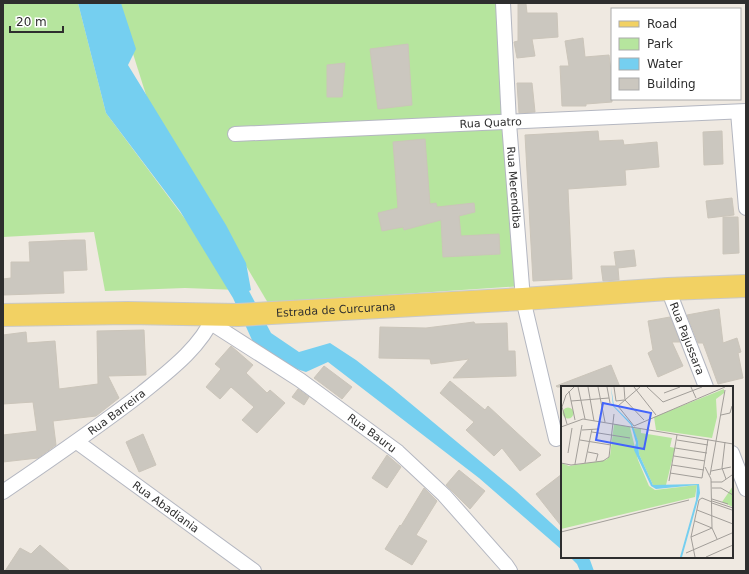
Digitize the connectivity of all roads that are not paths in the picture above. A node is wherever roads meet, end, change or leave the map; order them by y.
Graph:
1 (503, 3) edge
2 (742, 112) edge
3 (509, 123) junction
4 (235, 134) dead end
5 (744, 164) edge
6 (746, 208) edge
7 (746, 286) edge
8 (668, 289) junction
9 (522, 300) junction
10 (3, 315) edge
11 (212, 319) junction
12 (706, 386) edge
13 (556, 439) dead end
14 (77, 442) junction
15 (733, 456) edge
16 (746, 489) edge
17 (3, 492) edge
18 (254, 571) edge
19 (510, 571) edge

1 - 3 street, Rua Merendiba
2 - 3 street, Rua Quatro
2 - 5 street
3 - 4 street, Rua Quatro
3 - 9 street, Rua Merendiba
5 - 6 street
7 - 8 main road, Estrada de Curcurana
8 - 9 main road, Estrada de Curcurana
8 - 12 street, Rua Pajussara
9 - 11 main road, Estrada de Curcurana
9 - 13 street, Rua Merendiba
10 - 11 main road, Estrada de Curcurana
11 - 14 street, Rua Barreira
11 - 19 street, Rua Bauru
14 - 17 street, Rua Barreira
14 - 18 street, Rua Abadiania
15 - 16 street

